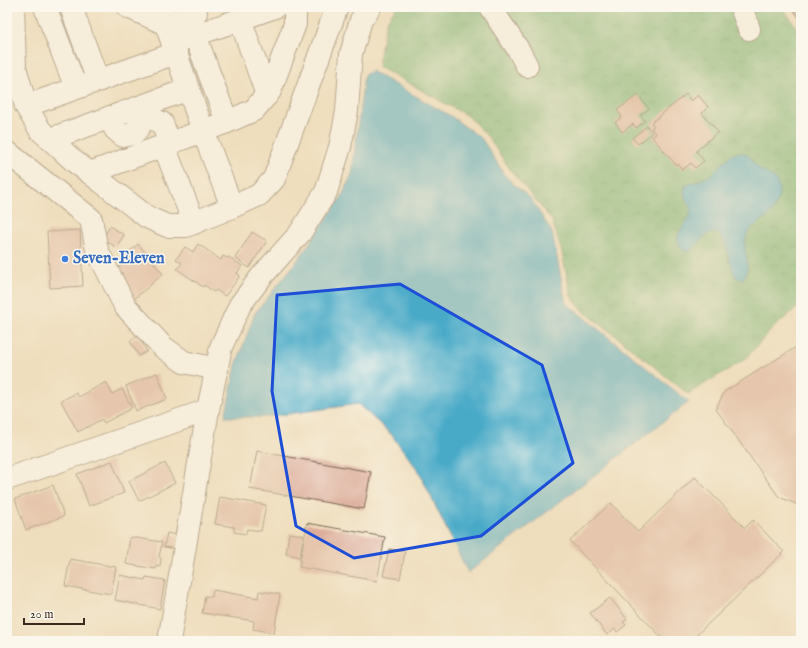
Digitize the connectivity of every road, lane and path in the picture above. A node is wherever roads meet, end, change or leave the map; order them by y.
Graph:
1 (45, 7) edge
2 (71, 7) edge
3 (128, 7) edge
4 (194, 7) edge
5 (275, 7) edge
6 (295, 7) edge
7 (337, 7) edge
8 (370, 7) edge
9 (490, 7) edge
10 (741, 7) edge
11 (16, 8) edge
12 (231, 17) edge
13 (749, 29) dead end
14 (169, 32) edge
15 (195, 35) junction
16 (527, 66) dead end
17 (98, 81) junction
18 (76, 88) junction
19 (188, 89) junction
20 (267, 95) junction
21 (26, 106) junction
22 (110, 117) junction
23 (226, 122) junction
24 (203, 131) junction
25 (50, 139) junction
26 (167, 145) junction
27 (7, 152) edge
28 (90, 173) junction
29 (232, 207) junction
30 (194, 223) junction
31 (216, 369) junction
32 (208, 410) junction
33 (7, 480) edge
34 (169, 641) edge

1 - 18 street
2 - 17 street
3 - 14 street
4 - 14 street
5 - 12 street
6 - 20 street
7 - 29 street
8 - 31 street
9 - 16 street
10 - 13 street
11 - 21 street
12 - 15 street
12 - 20 street
14 - 15 street
14 - 17 street
14 - 19 street
15 - 23 street
17 - 18 street
18 - 21 street
19 - 22 street
19 - 24 street
20 - 23 street
21 - 25 street
22 - 25 street
22 - 26 street
23 - 24 street
24 - 26 street
24 - 29 street
25 - 28 street
26 - 28 street
26 - 30 street
27 - 31 street
28 - 30 street
29 - 30 street
31 - 32 street
32 - 33 street
32 - 34 street

